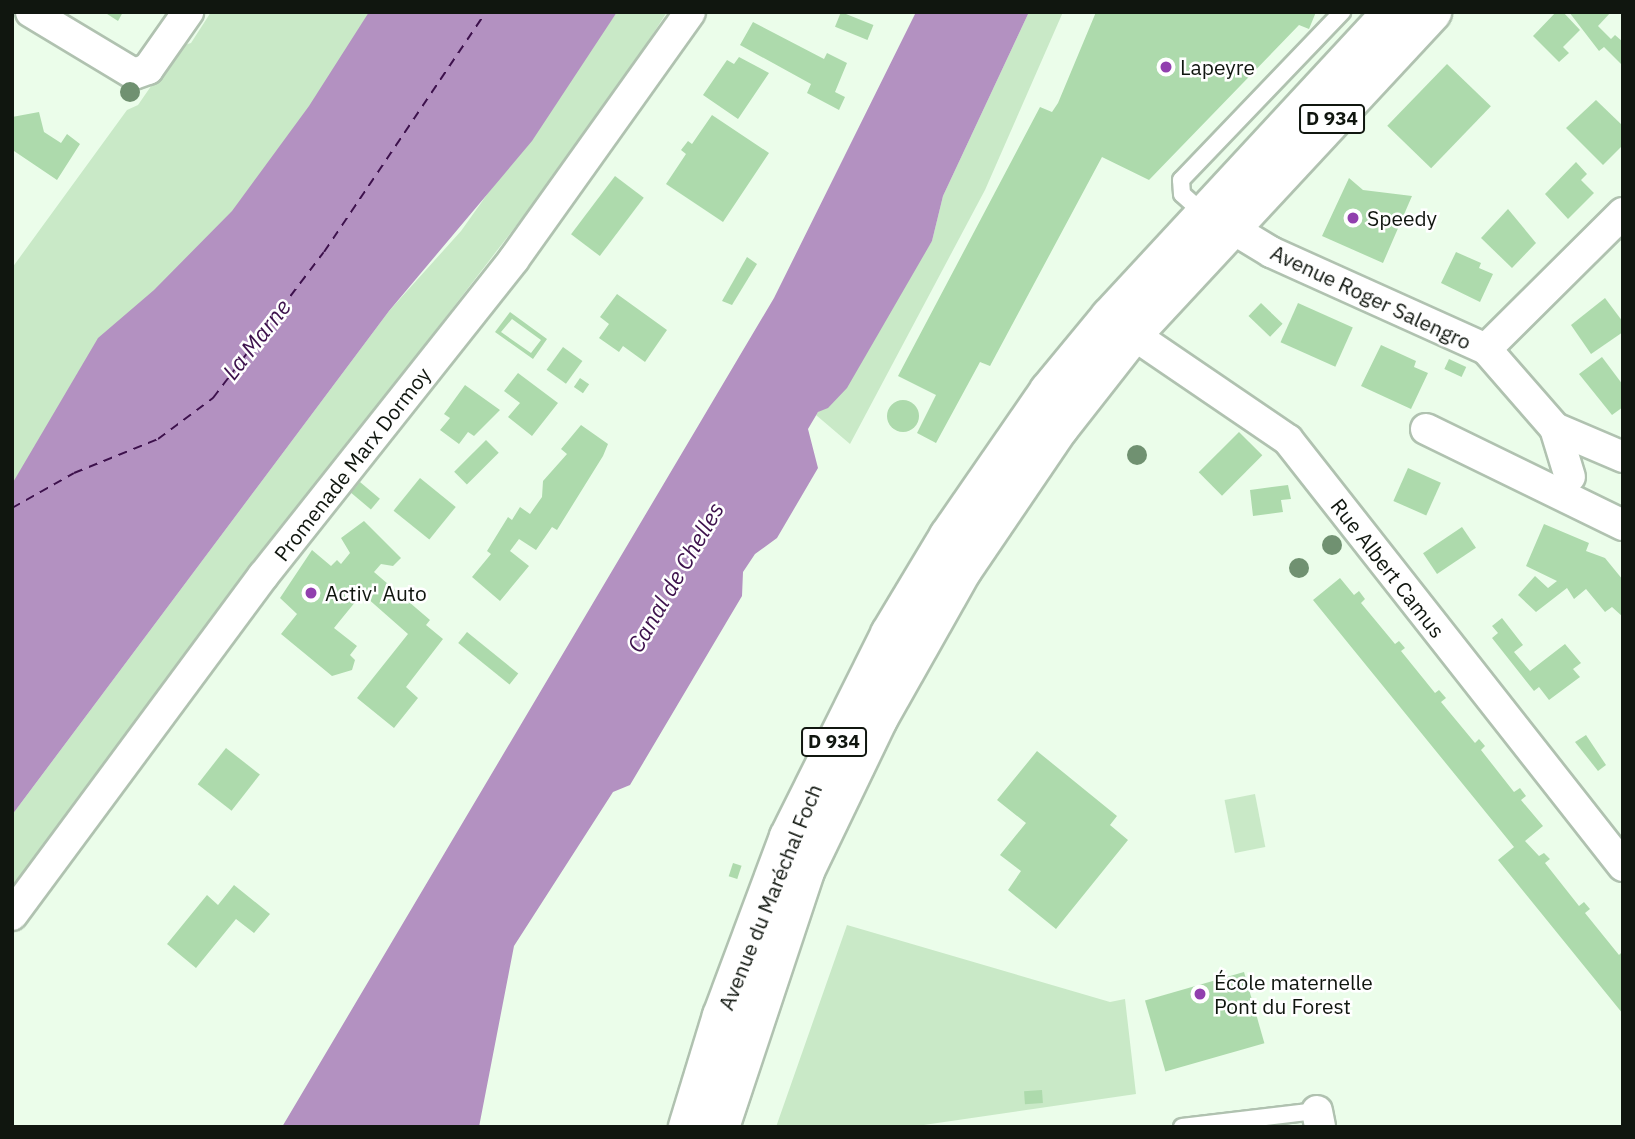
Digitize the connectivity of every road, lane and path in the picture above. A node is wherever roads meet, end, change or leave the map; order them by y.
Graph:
1 (31, 12) edge
2 (188, 12) edge
3 (690, 12) edge
4 (1342, 12) edge
5 (1392, 12) edge
6 (1432, 12) edge
7 (1623, 213) edge
8 (1217, 219) junction
9 (1121, 326) junction
10 (1486, 349) junction
11 (1555, 428) junction
12 (1426, 429) dead end
13 (1613, 453) edge
14 (1573, 489) junction
15 (1623, 525) edge
16 (1623, 866) edge
17 (12, 915) edge
18 (1319, 1119) edge
19 (688, 1127) edge
20 (720, 1127) edge
21 (1182, 1127) edge

1 - 2 street
3 - 17 street, Promenade Marx Dormoy
4 - 8 lane
5 - 8 main road, D 934
6 - 8 main road, D 934
7 - 10 street
8 - 9 main road, D 934
8 - 10 street, Avenue Roger Salengro
9 - 16 street, Rue Albert Camus
9 - 19 main road, Avenue du Maréchal Foch / D 934
9 - 20 main road, Avenue du Maréchal Foch / D 934
10 - 11 street, Avenue Roger Salengro
11 - 13 street, Avenue Roger Salengro
11 - 14 street, Avenue Roger Salengro
12 - 14 street
13 - 14 street
14 - 15 street
18 - 21 lane

